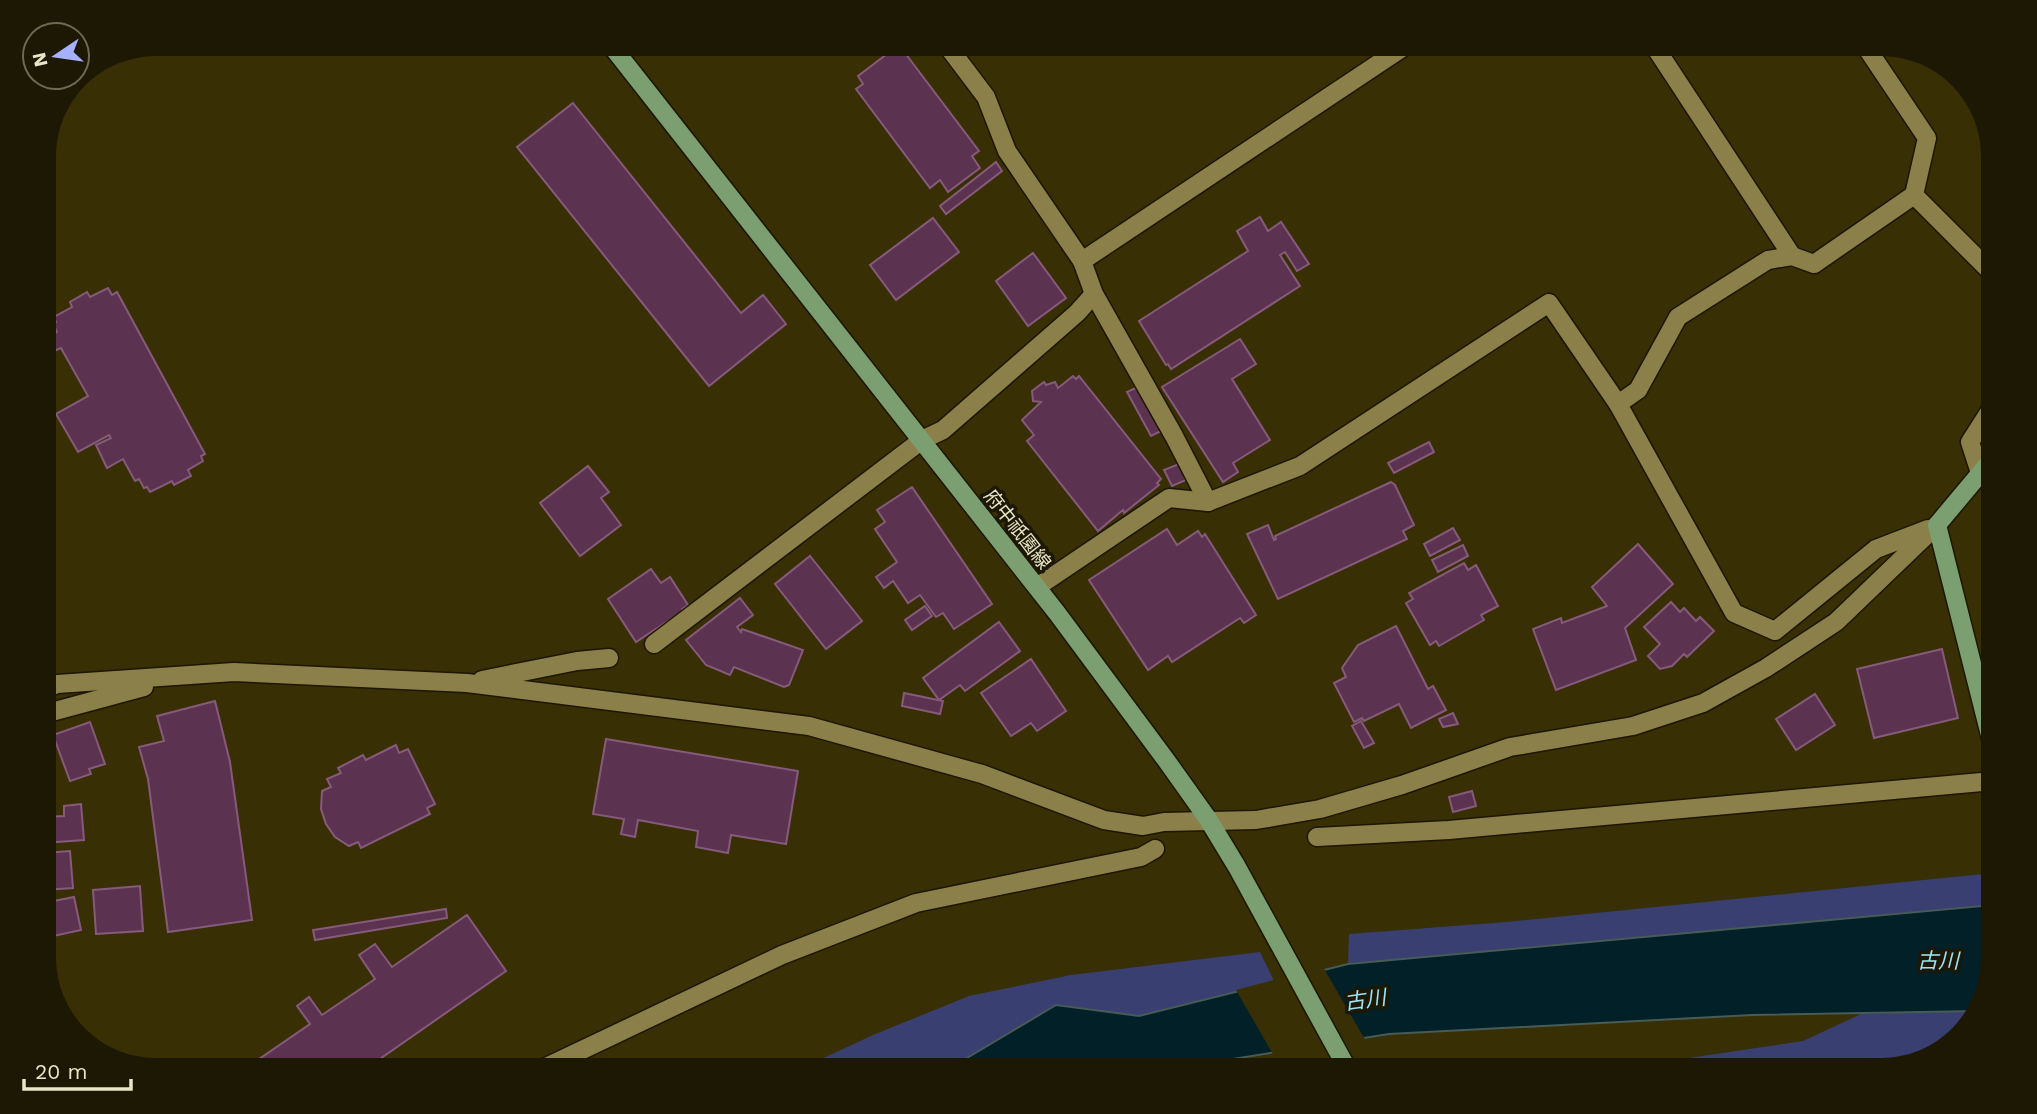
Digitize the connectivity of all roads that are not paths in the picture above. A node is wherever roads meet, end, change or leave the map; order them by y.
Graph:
1 (619, 56) edge
2 (955, 56) edge
3 (1390, 56) edge
4 (1661, 56) edge
5 (1872, 56) edge
6 (1914, 195) junction
7 (1792, 256) junction
8 (1082, 261) junction
9 (1981, 262) edge
10 (1094, 293) junction
11 (1618, 404) junction
12 (1981, 425) edge
13 (922, 440) junction
14 (1980, 473) joint
15 (1208, 502) junction
16 (1937, 525) junction
17 (1037, 587) junction
18 (654, 644) dead end
19 (609, 658) dead end
20 (171, 678) junction
21 (467, 683) junction
22 (56, 684) edge
23 (1981, 699) edge
24 (56, 711) edge
25 (1981, 782) edge
26 (1208, 820) junction
27 (1317, 837) dead end
28 (1155, 849) dead end
29 (565, 1058) edge
30 (1341, 1058) edge

1 - 13 main road, 府中祇園線
2 - 8 street
3 - 8 street
4 - 7 street
5 - 6 street
6 - 7 street
6 - 9 street
7 - 11 street
8 - 10 street
10 - 13 street
10 - 15 street
11 - 15 street
11 - 16 street
12 - 14 street
13 - 17 main road, 府中祇園線
13 - 18 street
14 - 16 main road
15 - 17 street
16 - 23 main road
16 - 26 street
17 - 26 main road, 府中祇園線
19 - 21 street
20 - 21 street
20 - 22 street
20 - 24 street
21 - 26 street
25 - 27 street
26 - 30 main road, 府中祇園線
28 - 29 street

